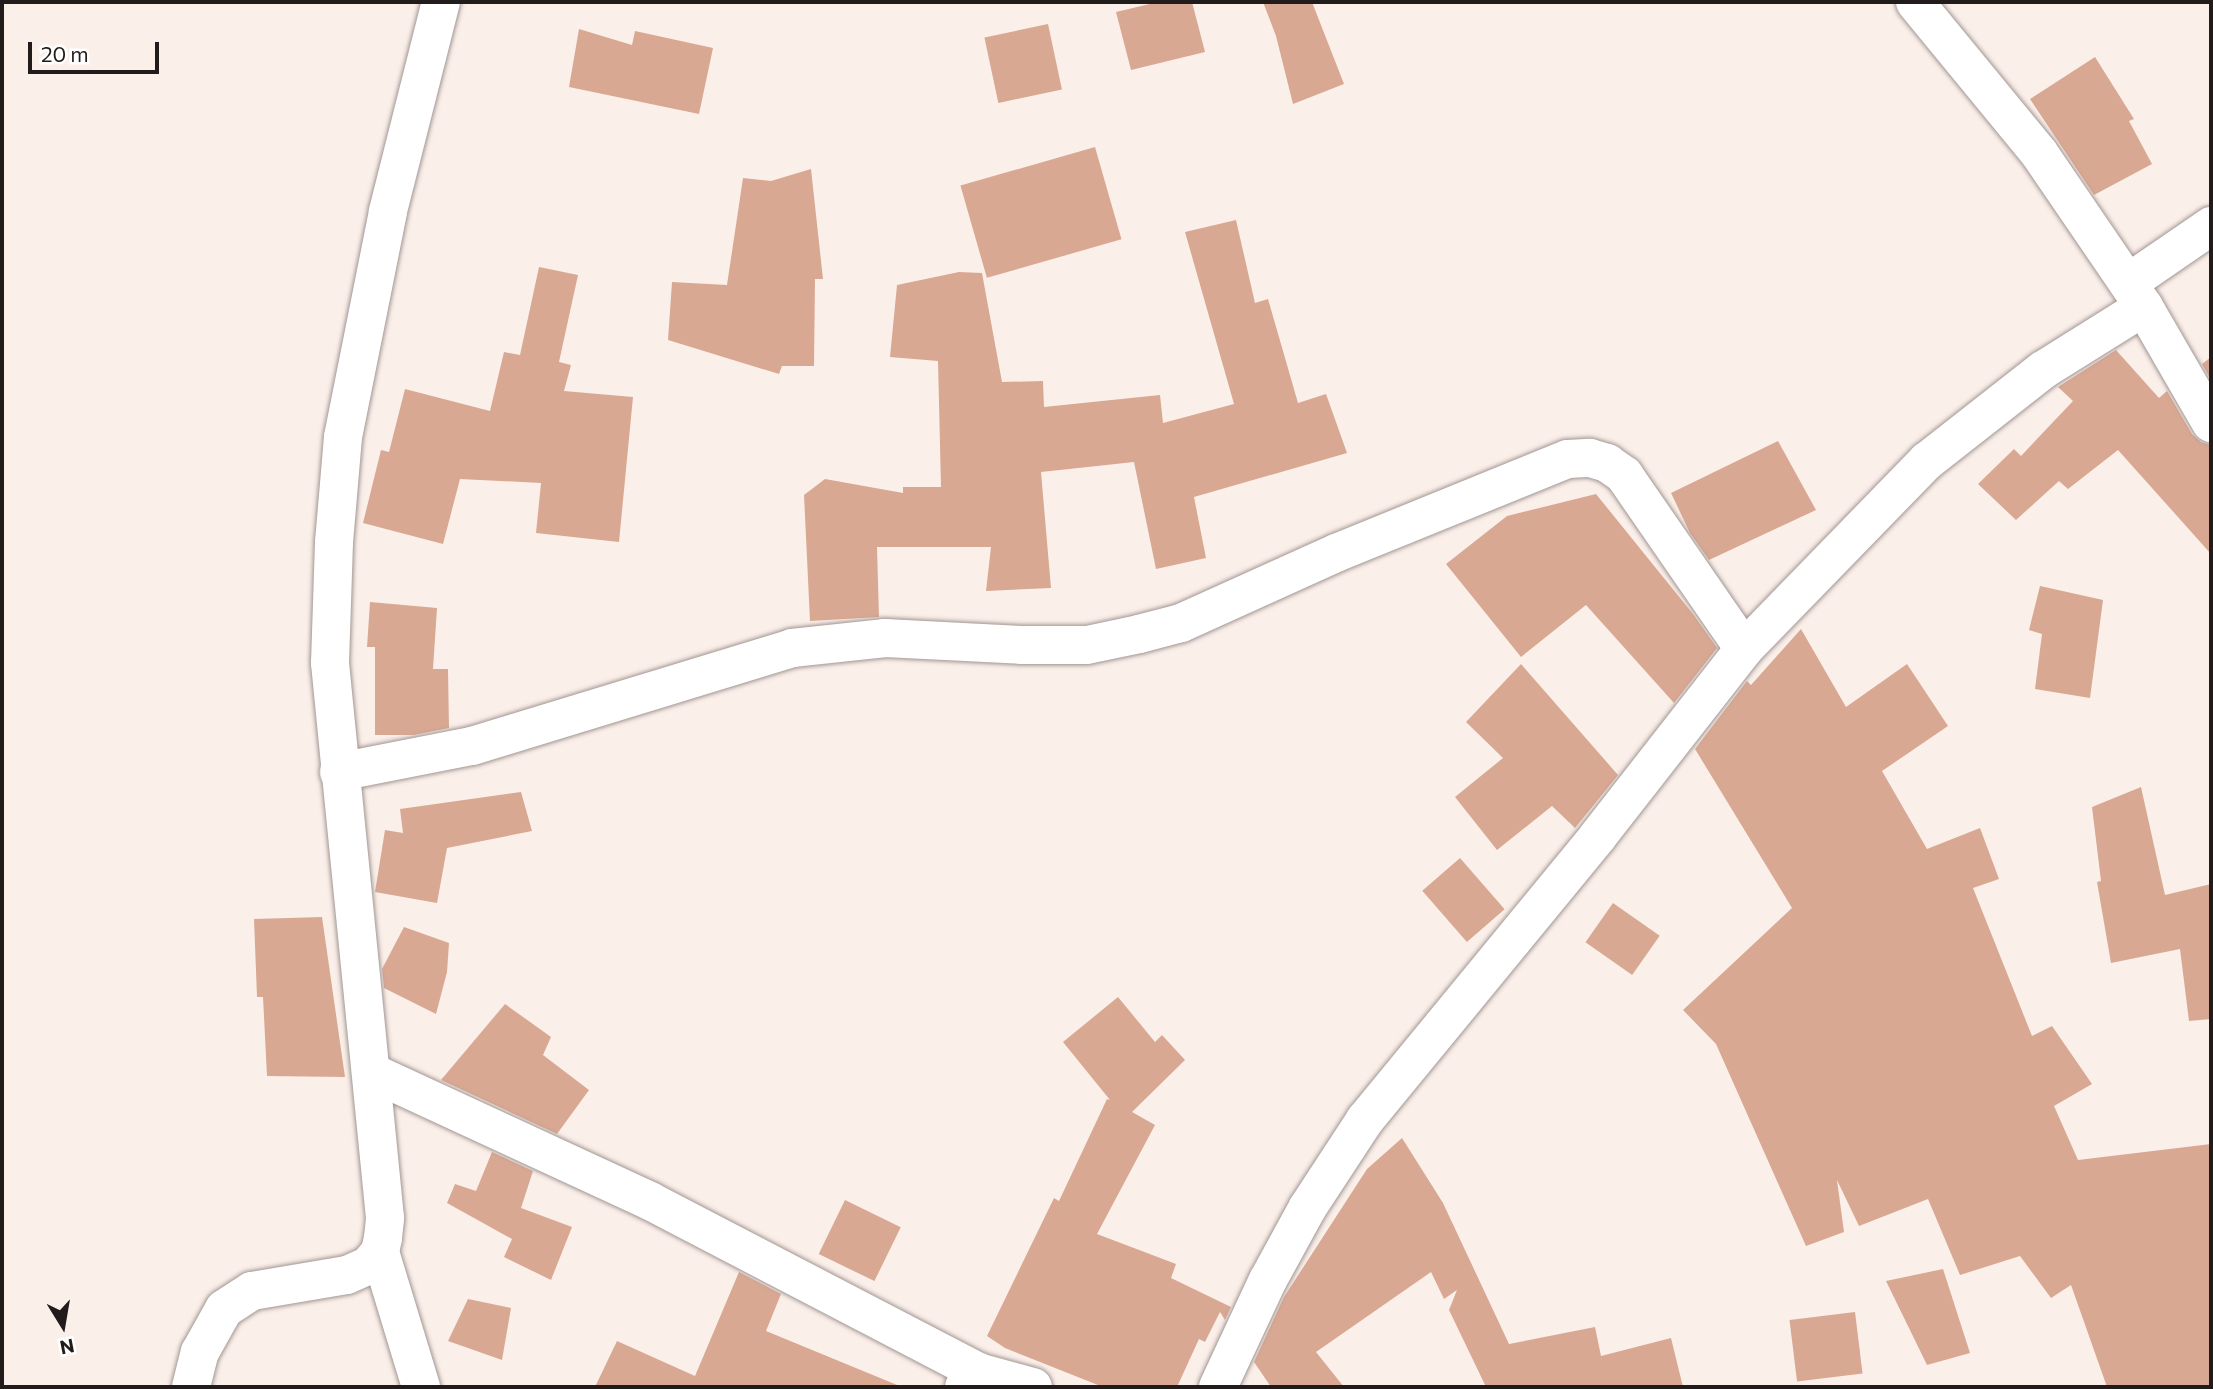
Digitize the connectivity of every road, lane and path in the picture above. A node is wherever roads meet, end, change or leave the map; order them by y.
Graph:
1 (441, 2) edge
2 (1915, 2) edge
3 (2211, 226) edge
4 (2136, 295) junction
5 (2211, 423) edge
6 (1744, 649) junction
7 (339, 772) junction
8 (371, 1072) junction
9 (380, 1252) junction
10 (971, 1380) edge
11 (191, 1387) edge
12 (421, 1387) edge
13 (1032, 1387) edge
14 (1217, 1387) edge

1 - 7 street
2 - 4 street
3 - 4 street
4 - 5 street
4 - 6 street
6 - 7 street
6 - 14 street
7 - 8 street
8 - 9 street
8 - 10 street
9 - 11 street
9 - 12 street
10 - 13 street

